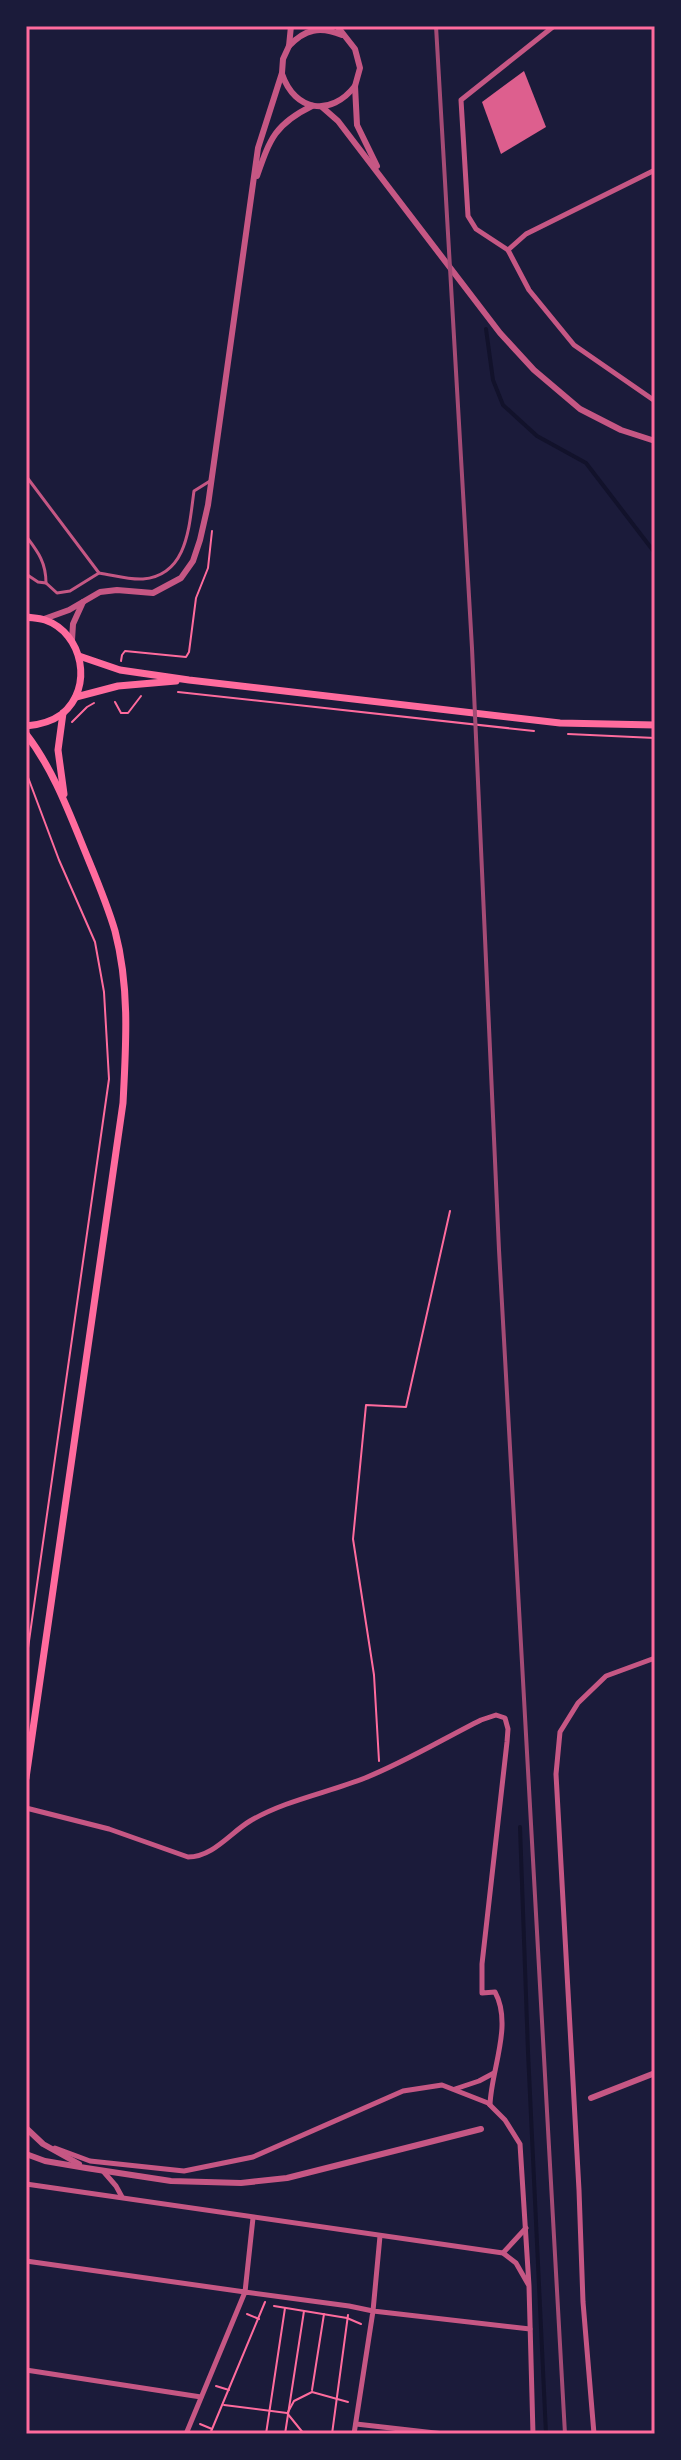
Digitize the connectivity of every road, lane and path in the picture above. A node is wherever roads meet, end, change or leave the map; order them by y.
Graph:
1 (291, 26) edge
2 (337, 26) edge
3 (554, 26) edge
4 (342, 35) junction
5 (289, 46) junction
6 (282, 73) junction
7 (355, 86) junction
8 (312, 106) junction
9 (322, 107) junction
10 (655, 170) edge
11 (384, 180) junction
12 (252, 191) junction
13 (508, 250) junction
14 (655, 401) edge
15 (655, 441) edge
16 (26, 476) edge
17 (210, 481) junction
18 (208, 505) junction
19 (26, 536) edge
20 (99, 573) junction
21 (26, 574) edge
22 (46, 583) junction
23 (83, 601) junction
24 (26, 617) edge
25 (44, 619) junction
26 (72, 640) junction
27 (79, 656) junction
28 (120, 670) junction
29 (189, 680) junction
30 (118, 686) junction
31 (173, 692) dead end
32 (144, 693) dead end
33 (76, 697) junction
34 (100, 701) dead end
35 (63, 713) junction
36 (71, 723) dead end
37 (655, 725) edge
38 (26, 726) edge
39 (533, 731) dead end
40 (26, 734) edge
41 (561, 734) dead end
42 (655, 738) edge
43 (26, 772) edge
44 (65, 801) junction
45 (450, 1211) dead end
46 (655, 1658) edge
47 (26, 1662) edge
48 (379, 1771) junction
49 (26, 1778) edge
50 (26, 1808) edge
51 (494, 2072) junction
52 (655, 2073) edge
53 (453, 2090) junction
54 (591, 2098) dead end
55 (490, 2105) junction
56 (26, 2128) edge
57 (481, 2129) dead end
58 (43, 2144) junction
59 (26, 2154) edge
60 (86, 2168) junction
61 (103, 2171) junction
62 (26, 2184) edge
63 (123, 2198) junction
64 (253, 2218) junction
65 (526, 2228) junction
66 (380, 2235) junction
67 (503, 2253) junction
68 (26, 2261) edge
69 (529, 2286) junction
70 (245, 2292) junction
71 (267, 2296) junction
72 (265, 2304) junction
73 (349, 2306) junction
74 (285, 2308) junction
75 (238, 2311) junction
76 (304, 2311) junction
77 (373, 2311) junction
78 (324, 2313) junction
79 (347, 2318) junction
80 (259, 2319) junction
81 (370, 2326) junction
82 (530, 2329) junction
83 (26, 2370) edge
84 (207, 2383) junction
85 (229, 2390) junction
86 (312, 2392) junction
87 (201, 2397) junction
88 (337, 2399) junction
89 (359, 2404) junction
90 (223, 2405) junction
91 (269, 2412) junction
92 (287, 2413) junction
93 (192, 2420) junction
94 (356, 2424) junction
95 (212, 2429) junction
96 (186, 2434) edge
97 (210, 2434) edge
98 (266, 2434) edge
99 (285, 2434) edge
100 (304, 2434) edge
101 (316, 2434) edge
102 (332, 2434) edge
103 (338, 2434) edge
104 (354, 2434) edge
105 (444, 2434) edge
106 (533, 2434) edge
107 (594, 2434) edge

1 - 5 street
2 - 4 street
3 - 13 street
4 - 5 street
4 - 7 street
5 - 6 street
6 - 8 street
6 - 12 street
7 - 9 street
7 - 11 street
8 - 9 street
8 - 12 street
9 - 11 street
10 - 13 street
11 - 15 street
12 - 17 street
13 - 14 street
16 - 20 lane
17 - 18 street
17 - 20 lane
18 - 23 street
18 - 28 path
19 - 22 lane
20 - 22 lane
21 - 22 lane
23 - 25 street
23 - 26 street
24 - 25 main road
25 - 26 main road
26 - 27 main road
27 - 28 main road
27 - 33 main road
28 - 29 main road
29 - 30 main road
29 - 37 main road
30 - 32 path
30 - 33 main road
31 - 39 path
33 - 35 main road
34 - 36 path
35 - 38 main road
35 - 44 main road
40 - 44 main road
41 - 42 path
43 - 47 path
44 - 49 main road
45 - 48 path
46 - 107 street
48 - 50 street
48 - 51 street
51 - 53 street
51 - 55 street
52 - 54 street
53 - 55 street
53 - 58 street
55 - 65 street
56 - 58 street
57 - 61 street
58 - 60 street
59 - 60 street
60 - 61 street
61 - 63 street
62 - 63 street
63 - 64 street
64 - 66 street
64 - 70 street
65 - 67 street
65 - 69 street
66 - 67 street
66 - 77 street
67 - 69 street
68 - 70 street
69 - 82 street
70 - 71 street
70 - 75 street
71 - 72 path
71 - 73 street
72 - 74 path
72 - 80 path
73 - 77 street
73 - 79 path
74 - 76 path
74 - 91 path
75 - 80 path
75 - 84 street
76 - 78 path
76 - 92 path
77 - 81 street
77 - 82 street
78 - 79 path
78 - 86 path
79 - 81 path
79 - 88 path
80 - 85 path
81 - 89 street
82 - 106 street
83 - 87 street
84 - 85 path
84 - 87 street
85 - 90 path
86 - 88 path
86 - 92 path
87 - 93 street
88 - 89 path
88 - 102 path
89 - 94 street
90 - 91 path
90 - 95 path
91 - 92 path
91 - 98 path
92 - 99 path
92 - 100 path
93 - 95 path
93 - 96 street
94 - 104 street
94 - 105 street
95 - 97 path
101 - 102 path
102 - 103 path

